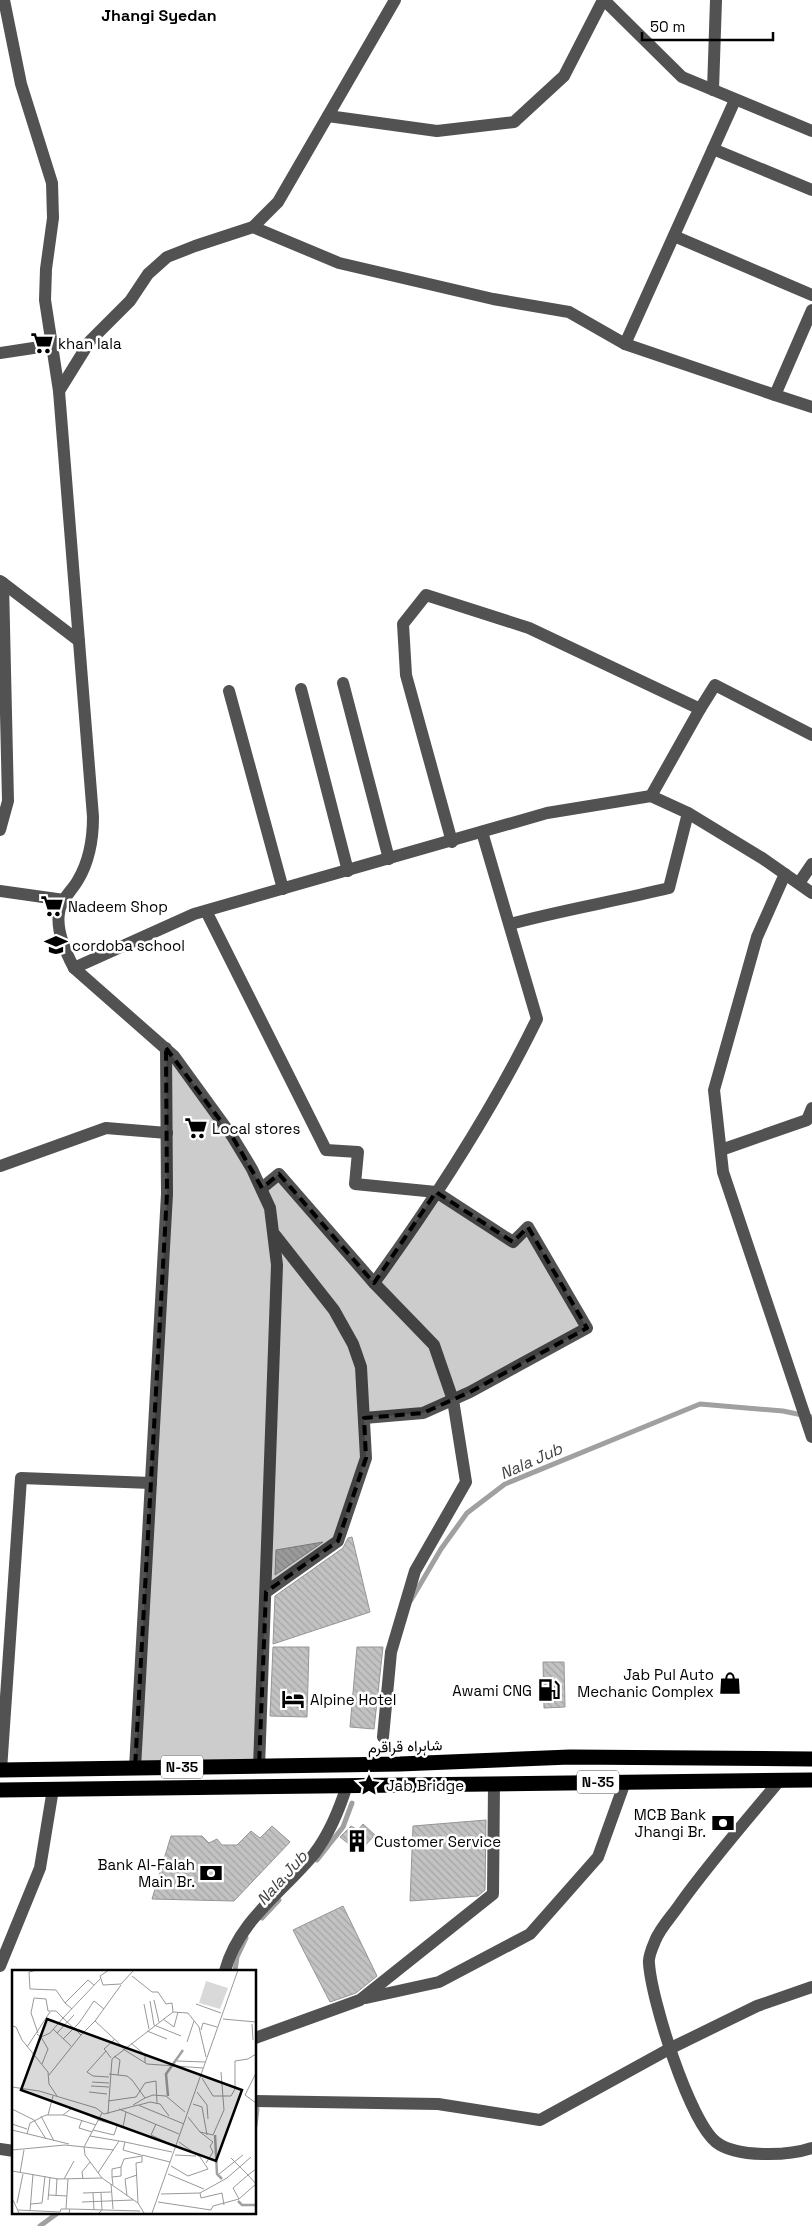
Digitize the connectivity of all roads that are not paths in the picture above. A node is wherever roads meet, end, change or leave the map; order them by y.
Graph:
1 (4, 0) edge
2 (395, 0) edge
3 (604, 0) edge
4 (716, 0) edge
5 (713, 90) junction
6 (735, 100) junction
7 (328, 116) junction
8 (812, 131) edge
9 (713, 149) junction
10 (812, 190) edge
11 (253, 227) junction
12 (674, 236) junction
13 (812, 295) edge
14 (812, 310) edge
15 (625, 344) junction
16 (53, 345) junction
17 (0, 353) edge
18 (59, 391) junction
19 (775, 395) junction
20 (812, 407) edge
21 (1, 582) edge
22 (79, 641) junction
23 (343, 683) dead end
24 (301, 689) dead end
25 (229, 691) dead end
26 (700, 709) junction
27 (812, 735) edge
28 (651, 796) junction
29 (688, 813) junction
30 (0, 830) edge
31 (482, 832) junction
32 (452, 842) junction
33 (389, 859) junction
34 (812, 864) edge
35 (348, 871) junction
36 (785, 874) junction
37 (799, 884) junction
38 (283, 889) junction
39 (0, 891) edge
40 (812, 893) edge
41 (64, 900) junction
42 (206, 911) junction
43 (510, 924) junction
44 (74, 968) junction
45 (166, 1048) junction
46 (812, 1108) edge
47 (167, 1133) junction
48 (721, 1150) junction
49 (0, 1166) edge
50 (262, 1188) junction
51 (436, 1192) junction
52 (275, 1234) junction
53 (374, 1282) junction
54 (453, 1400) junction
55 (364, 1418) junction
56 (812, 1437) edge
57 (151, 1483) junction
58 (266, 1592) junction
59 (383, 1737) dead end
60 (812, 1759) edge
61 (735, 1760) junction
62 (259, 1766) junction
63 (135, 1768) junction
64 (1, 1770) edge
65 (733, 1780) junction
66 (780, 1780) junction
67 (812, 1780) edge
68 (625, 1782) junction
69 (494, 1784) junction
70 (350, 1785) junction
71 (53, 1789) junction
72 (0, 1790) edge
73 (0, 1966) edge
74 (227, 1967) edge
75 (812, 1987) edge
76 (360, 2000) junction
77 (256, 2038) edge
78 (671, 2048) junction
79 (256, 2101) edge
80 (812, 2148) edge

1 - 16 street
2 - 7 street
3 - 5 street
3 - 7 street
4 - 5 street
5 - 6 street
6 - 8 street
6 - 9 street
7 - 11 street
9 - 10 street
9 - 12 street
11 - 15 street
11 - 18 street
12 - 13 street
12 - 15 street
14 - 19 street
15 - 19 street
16 - 17 street
16 - 18 street
18 - 22 street
19 - 20 street
21 - 22 street
21 - 30 street
22 - 41 street
23 - 33 street
24 - 35 street
25 - 38 street
26 - 27 street
26 - 28 street
26 - 32 street
28 - 29 street
28 - 31 street
29 - 36 street
29 - 43 street
31 - 32 street
31 - 43 street
32 - 33 street
33 - 35 street
34 - 37 street
35 - 38 street
36 - 37 street
36 - 48 street
37 - 40 street
38 - 42 street
39 - 41 street
41 - 44 street
42 - 44 street
42 - 51 street
43 - 51 street
44 - 45 street
45 - 47 street
45 - 50 street
46 - 48 street
47 - 49 street
47 - 57 street
48 - 56 street
50 - 52 street
50 - 53 street
51 - 53 street
51 - 54 street
52 - 55 street
52 - 58 street
53 - 54 street
54 - 55 street
54 - 59 street
55 - 58 street
57 - 63 street
57 - 64 street
58 - 62 street
60 - 61 highway, شاہراہ قراقرم / N-35
61 - 62 highway, شاہراہ قراقرم / N-35
61 - 65 highway
62 - 63 highway, شاہراہ قراقرم / N-35
63 - 64 highway, شاہراہ قراقرم / N-35
65 - 66 highway, N-35
65 - 68 highway, N-35
66 - 67 highway, N-35
66 - 78 street
68 - 69 highway, N-35
68 - 76 street
69 - 70 highway, N-35
69 - 76 street
70 - 71 highway, N-35
70 - 74 street
71 - 72 highway, N-35
71 - 73 street
75 - 78 street
76 - 77 street
78 - 79 street
78 - 80 street

